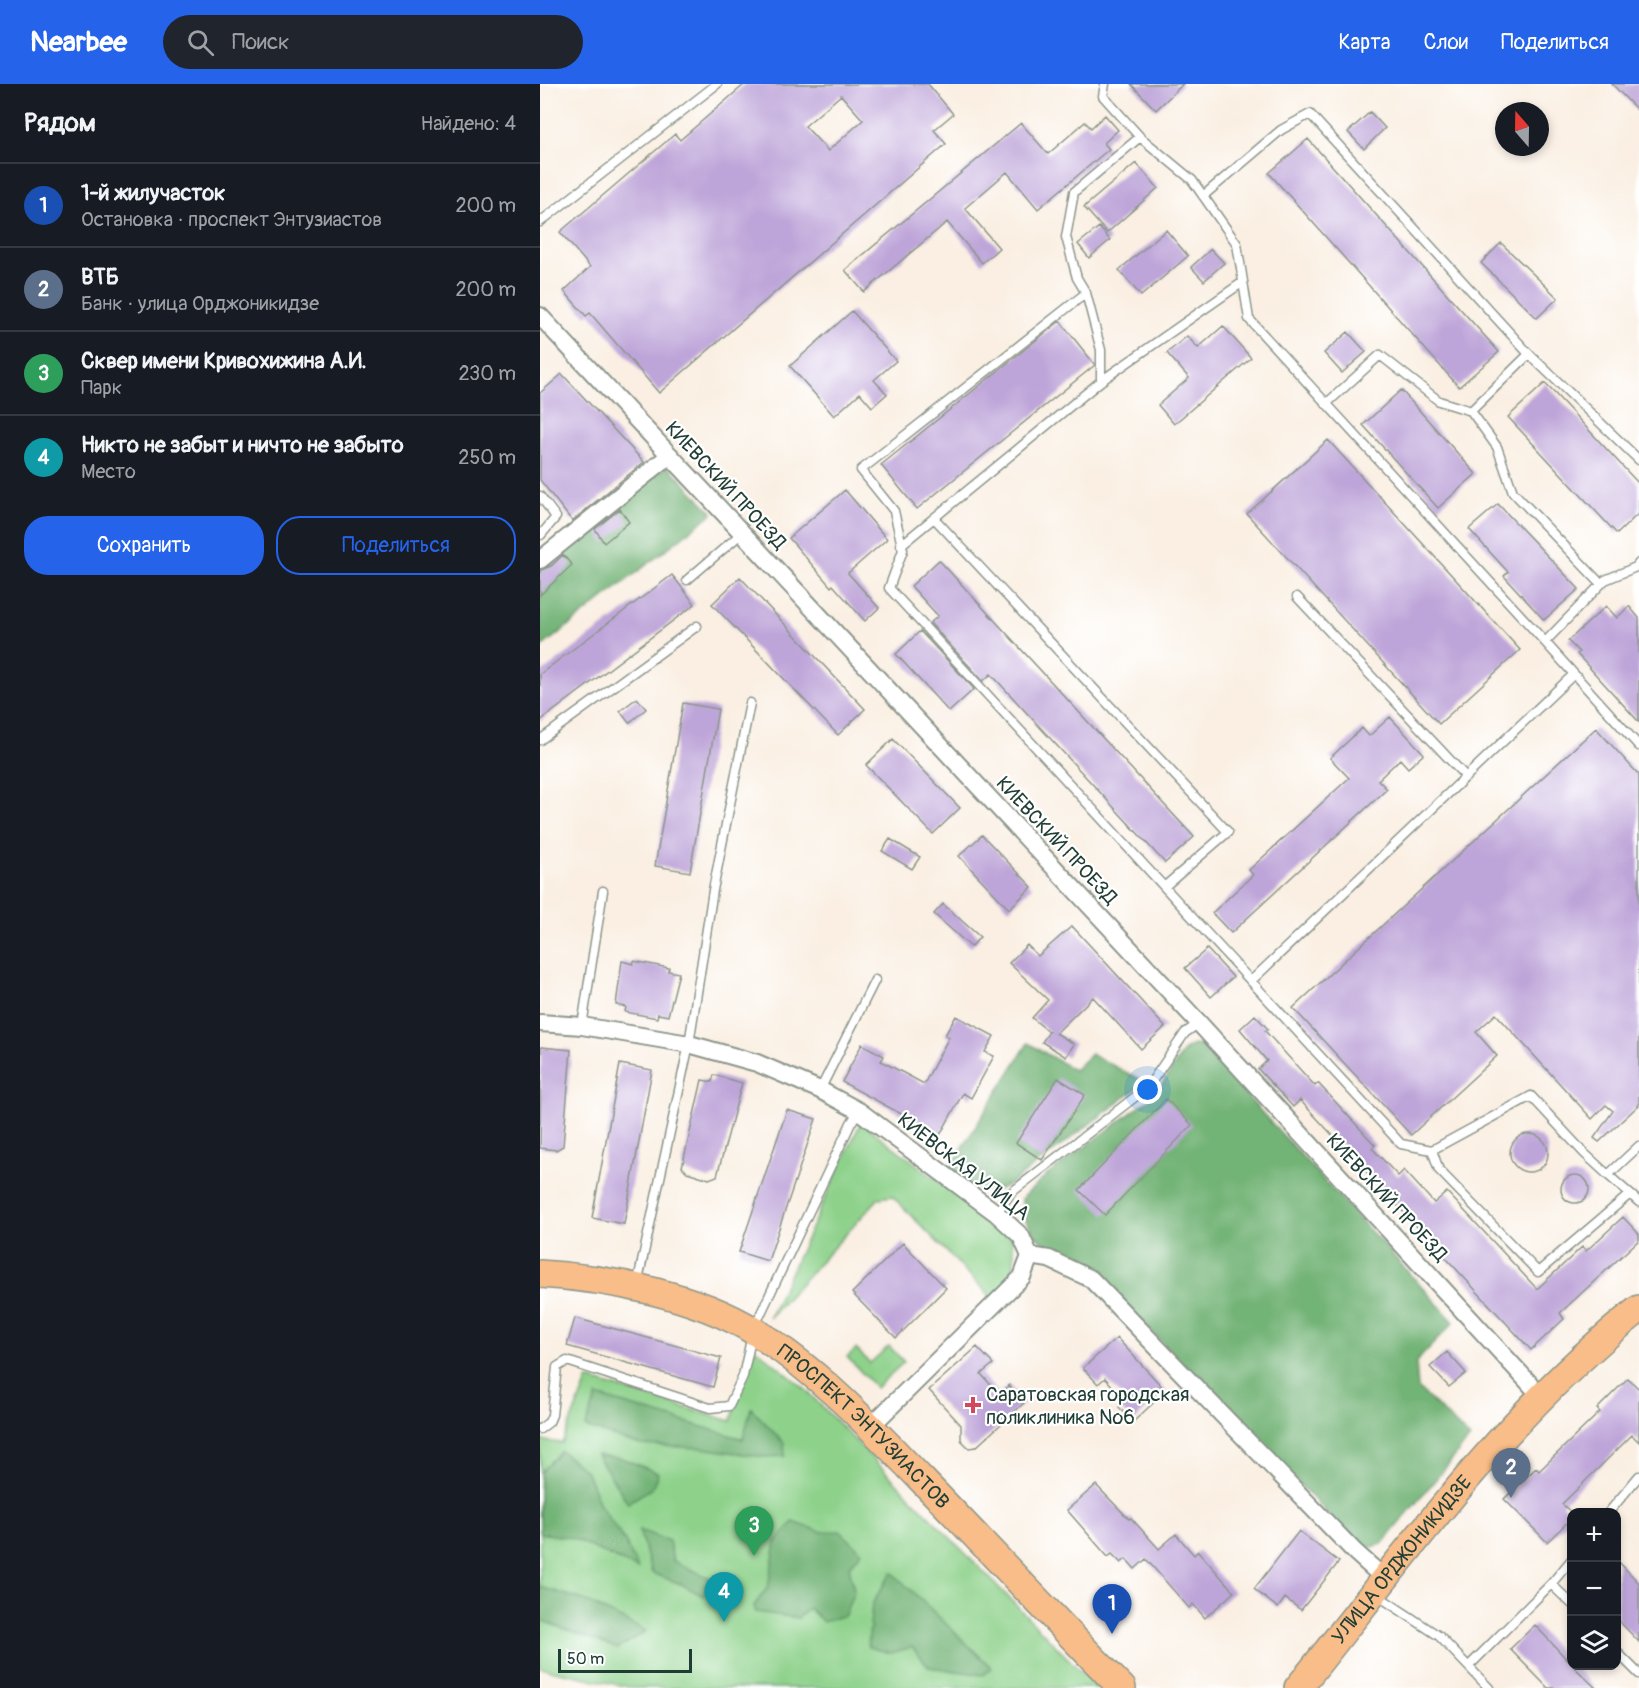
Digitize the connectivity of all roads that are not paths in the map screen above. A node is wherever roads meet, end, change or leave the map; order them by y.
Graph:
1 (717, 84) edge
2 (1105, 84) edge
3 (1140, 137) junction
4 (1203, 196) junction
5 (540, 222) edge
6 (1243, 282) junction
7 (1086, 293) junction
8 (540, 316) edge
9 (1529, 354) junction
10 (1101, 381) junction
11 (1326, 404) junction
12 (1471, 411) junction
13 (670, 455) junction
14 (1639, 460) edge
15 (540, 496) edge
16 (934, 518) junction
17 (742, 533) junction
18 (541, 534) edge
19 (901, 544) junction
20 (545, 555) edge
21 (1639, 563) edge
22 (687, 580) dead end
23 (1601, 584) junction
24 (1297, 597) dead end
25 (697, 626) dead end
26 (1545, 642) junction
27 (1574, 674) junction
28 (750, 703) dead end
29 (540, 740) edge
30 (1639, 746) edge
31 (1466, 777) junction
32 (1164, 887) junction
33 (603, 891) dead end
34 (874, 980) dead end
35 (1251, 981) junction
36 (540, 1023) edge
37 (1198, 1023) junction
38 (582, 1026) junction
39 (689, 1044) junction
40 (820, 1090) junction
41 (859, 1111) junction
42 (1639, 1146) edge
43 (1432, 1150) junction
44 (1608, 1175) junction
45 (1630, 1194) junction
46 (1639, 1202) edge
47 (996, 1213) junction
48 (1030, 1256) junction
49 (540, 1274) edge
50 (637, 1286) junction
51 (1639, 1309) edge
52 (753, 1330) junction
53 (1541, 1396) junction
54 (870, 1427) junction
55 (540, 1429) edge
56 (1639, 1476) edge
57 (1612, 1508) edge
58 (1569, 1562) edge
59 (1551, 1584) junction
60 (1379, 1586) junction
61 (1567, 1599) edge
62 (1621, 1655) edge
63 (1469, 1666) junction
64 (1639, 1674) edge
65 (1122, 1688) edge
66 (1298, 1688) edge
67 (1489, 1688) edge

1 - 5 lane
2 - 3 lane
3 - 4 lane
3 - 7 lane
4 - 6 lane
4 - 9 lane
6 - 10 lane
6 - 11 lane
7 - 10 lane
7 - 19 lane
8 - 13 street, КИЕВСКИЙ ПРОЕЗД
9 - 12 lane
9 - 14 lane
10 - 16 lane
11 - 12 lane
11 - 26 lane
12 - 23 lane
13 - 17 street, КИЕВСКИЙ ПРОЕЗД
13 - 20 street
15 - 18 lane
16 - 19 lane
16 - 32 lane
17 - 22 lane
17 - 37 street, КИЕВСКИЙ ПРОЕЗД
18 - 20 lane
19 - 32 lane
21 - 23 lane
23 - 26 lane
24 - 31 lane
25 - 29 lane
26 - 27 lane
27 - 30 lane
27 - 31 lane
28 - 39 lane
31 - 35 lane
32 - 35 lane
33 - 38 lane
34 - 40 lane
35 - 43 lane
36 - 38 street, КИЕВСКАЯ УЛИЦА
37 - 47 lane
37 - 53 street, КИЕВСКИЙ ПРОЕЗД
38 - 39 street, КИЕВСКАЯ УЛИЦА
39 - 40 street, КИЕВСКАЯ УЛИЦА
39 - 50 lane
40 - 41 street, КИЕВСКАЯ УЛИЦА
41 - 47 street, КИЕВСКАЯ УЛИЦА
41 - 52 lane
42 - 44 lane
43 - 44 lane
43 - 45 lane
44 - 45 lane
45 - 46 lane
47 - 48 street, КИЕВСКАЯ УЛИЦА
48 - 54 street
48 - 60 street
49 - 50 main road, ПРОСПЕКТ ЭНТУЗИАСТОВ
50 - 52 main road, ПРОСПЕКТ ЭНТУЗИАСТОВ
51 - 53 main road, УЛИЦА ОРДЖОНИКИДЗЕ
52 - 54 main road, ПРОСПЕКТ ЭНТУЗИАСТОВ
52 - 55 lane
53 - 60 main road, УЛИЦА ОРДЖОНИКИДЗЕ
54 - 65 main road, ПРОСПЕКТ ЭНТУЗИАСТОВ
56 - 57 lane
58 - 59 lane
59 - 61 lane
59 - 63 lane
60 - 63 lane
60 - 66 main road, УЛИЦА ОРДЖОНИКИДЗЕ
62 - 64 lane
63 - 67 lane

